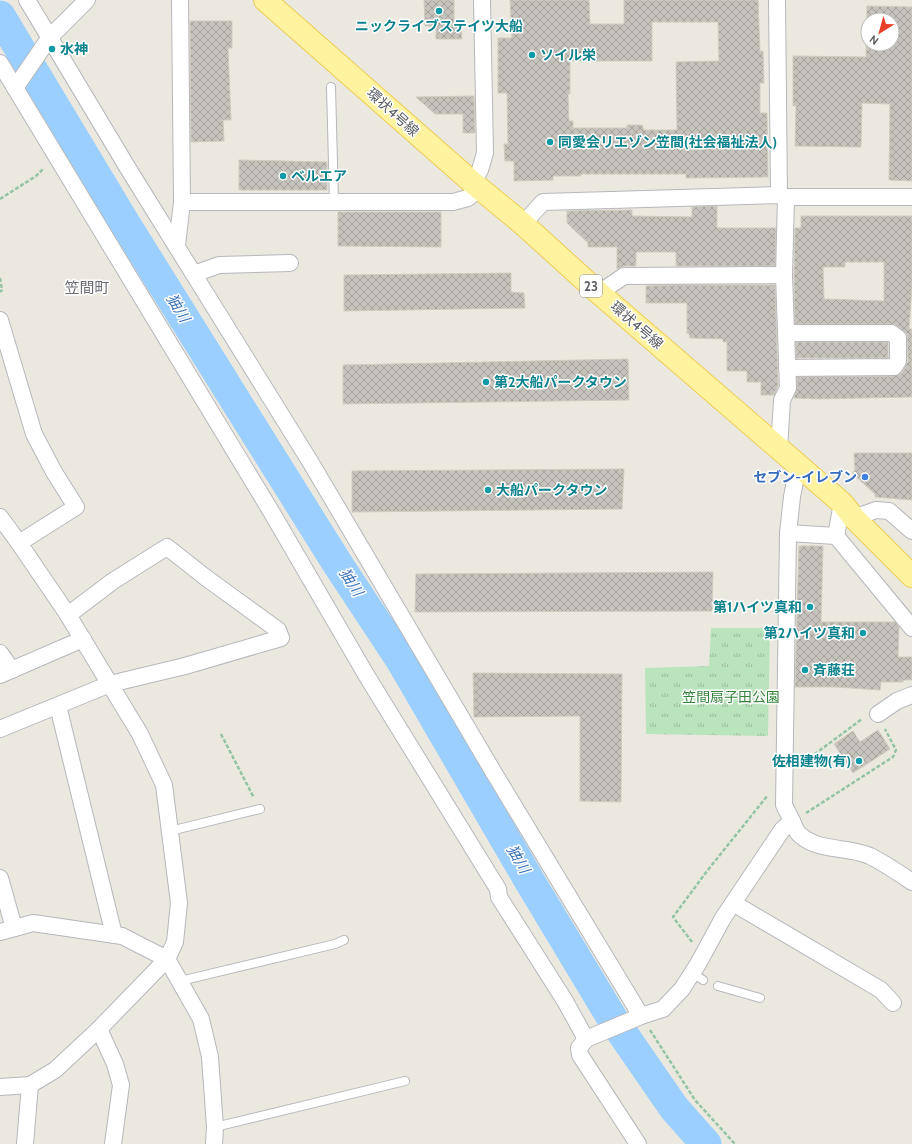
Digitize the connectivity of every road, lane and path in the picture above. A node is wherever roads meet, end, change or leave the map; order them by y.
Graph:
1 (27, 0) edge
2 (87, 0) edge
3 (180, 0) edge
4 (265, 0) edge
5 (482, 0) edge
6 (777, 0) edge
7 (50, 37) junction
8 (0, 63) edge
9 (15, 88) junction
10 (331, 88) dead end
11 (57, 157) junction
12 (476, 185) junction
13 (783, 196) junction
14 (912, 197) edge
15 (0, 199) edge
16 (182, 202) junction
17 (334, 202) junction
18 (523, 224) junction
19 (177, 245) junction
20 (290, 263) dead end
21 (194, 274) junction
22 (784, 275) junction
23 (0, 278) edge
24 (0, 292) edge
25 (599, 293) junction
26 (0, 320) edge
27 (787, 333) junction
28 (788, 368) junction
29 (779, 449) junction
30 (798, 465) junction
31 (848, 510) junction
32 (0, 517) edge
33 (912, 531) edge
34 (788, 533) junction
35 (836, 536) junction
36 (19, 543) junction
37 (912, 576) edge
38 (68, 615) junction
39 (912, 628) edge
40 (83, 639) junction
41 (0, 653) edge
42 (6, 673) edge
43 (110, 684) junction
44 (912, 695) edge
45 (58, 706) junction
46 (878, 714) junction
47 (0, 729) edge
48 (221, 734) dead end
49 (784, 777) junction
50 (771, 792) dead end
51 (260, 809) joint
52 (792, 821) junction
53 (170, 831) junction
54 (0, 878) edge
55 (912, 882) edge
56 (733, 903) junction
57 (7, 930) edge
58 (114, 935) junction
59 (344, 940) dead end
60 (702, 956) junction
61 (167, 959) junction
62 (180, 981) junction
63 (718, 986) dead end
64 (760, 998) dead end
65 (893, 1003) dead end
66 (641, 1016) junction
67 (98, 1029) junction
68 (585, 1038) junction
69 (405, 1081) dead end
70 (30, 1085) junction
71 (0, 1086) edge
72 (215, 1127) junction
73 (25, 1144) edge
74 (113, 1144) edge
75 (214, 1144) edge
76 (638, 1144) edge
77 (735, 1144) edge

1 - 7 street
2 - 7 street
3 - 16 street
4 - 12 main road, 環状4号線 / 23
5 - 12 street
6 - 13 street
7 - 9 street
7 - 19 street
8 - 9 street
9 - 11 street
10 - 17 lane
11 - 15 path
11 - 68 street
12 - 17 street
12 - 18 main road, 環状4号線 / 23
13 - 14 street
13 - 18 street
13 - 22 street
16 - 17 street
16 - 19 street
18 - 25 main road, 環状4号線 / 23
19 - 21 street
20 - 21 street
21 - 66 street
22 - 25 street
22 - 27 street
23 - 24 path
25 - 29 main road, 環状4号線 / 23
26 - 36 street
27 - 28 street
27 - 28 street
28 - 29 street
29 - 30 main road, 環状4号線 / 23
30 - 31 main road, 環状4号線 / 23
30 - 34 street
31 - 33 street
31 - 35 street
31 - 37 main road, 環状4号線 / 23
32 - 36 street
34 - 35 street
34 - 49 street
35 - 39 street
36 - 38 street
38 - 40 street
38 - 43 street
40 - 42 street
40 - 43 street
41 - 42 street
43 - 45 street
43 - 53 street
44 - 46 street
45 - 47 street
45 - 58 street
46 - 49 path
46 - 52 path
48 - 51 path
49 - 52 street
50 - 60 path
51 - 53 lane
52 - 55 street
52 - 56 street
53 - 61 street
54 - 57 street
56 - 60 street
56 - 65 street
57 - 58 street
58 - 61 street
59 - 62 lane
60 - 66 street
61 - 62 street
61 - 67 street
62 - 72 street
63 - 64 lane
66 - 68 street
66 - 77 path
67 - 70 street
67 - 74 street
68 - 76 street
69 - 72 lane
70 - 71 street
70 - 73 street
72 - 75 street

